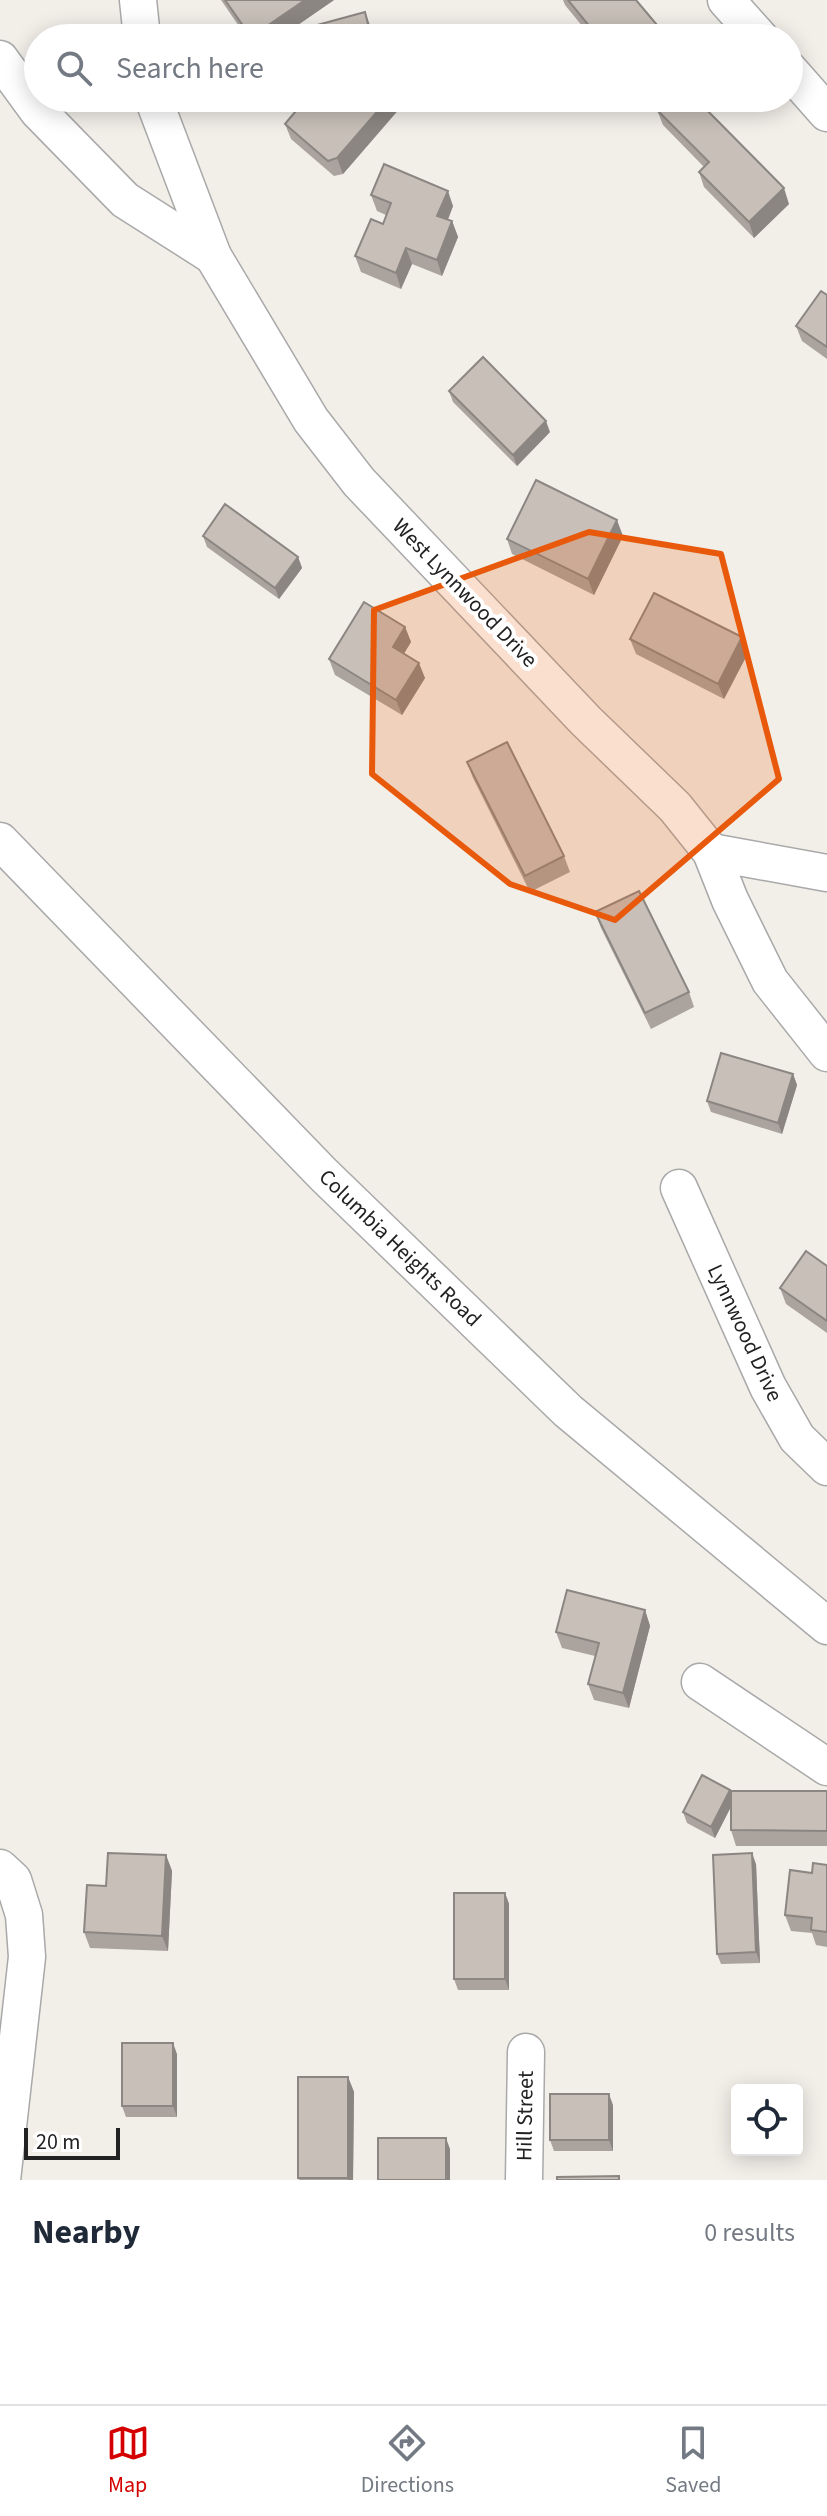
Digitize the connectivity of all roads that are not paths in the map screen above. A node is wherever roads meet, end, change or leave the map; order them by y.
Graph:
1 (138, 0) edge
2 (726, 0) edge
3 (141, 24) edge
4 (747, 24) edge
5 (0, 59) edge
6 (803, 86) edge
7 (24, 92) edge
8 (39, 112) edge
9 (158, 112) edge
10 (827, 113) edge
11 (213, 256) junction
12 (0, 841) edge
13 (711, 852) junction
14 (827, 873) edge
15 (827, 1053) edge
16 (679, 1188) dead end
17 (827, 1467) edge
18 (827, 1626) edge
19 (700, 1682) dead end
20 (827, 1767) edge
21 (6, 1874) edge
22 (526, 2052) dead end
23 (2, 2180) edge
24 (524, 2180) edge

1 - 3 street
2 - 4 street
5 - 7 street
6 - 10 street
8 - 11 street
9 - 11 street, West Lynnwood Drive
11 - 13 street, West Lynnwood Drive
12 - 18 street, Columbia Heights Road
13 - 14 street
13 - 15 street, West Lynnwood Drive
16 - 17 street, Lynnwood Drive
19 - 20 street
21 - 23 street
22 - 24 street, Hill Street

